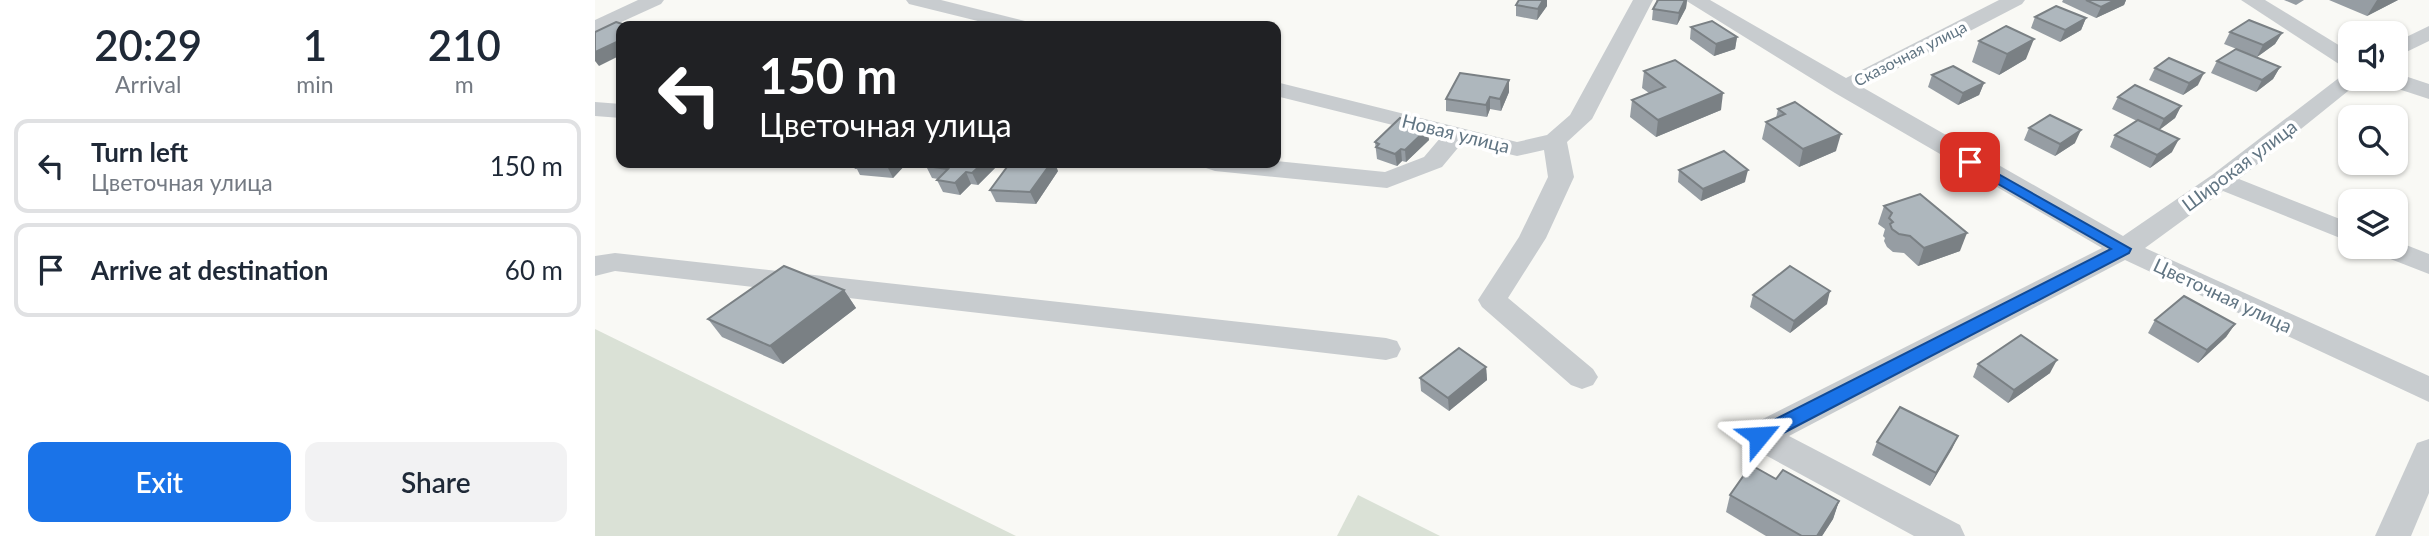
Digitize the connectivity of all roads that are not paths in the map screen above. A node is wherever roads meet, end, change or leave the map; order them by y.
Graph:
1 (654, 0) edge
2 (916, 0) edge
3 (1643, 0) edge
4 (1695, 0) edge
5 (2015, 0) edge
6 (2251, 0) edge
7 (1002, 21) edge
8 (595, 28) edge
9 (2429, 32) edge
10 (2408, 44) edge
11 (2338, 54) edge
12 (2408, 85) edge
13 (1843, 88) junction
14 (1281, 90) edge
15 (2338, 91) edge
16 (2429, 92) edge
17 (595, 109) edge
18 (616, 111) edge
19 (1457, 134) junction
20 (1555, 140) junction
21 (1266, 168) edge
22 (2221, 181) junction
23 (2338, 228) edge
24 (2124, 249) junction
25 (2408, 256) edge
26 (2429, 264) edge
27 (595, 266) edge
28 (1386, 349) dead end
29 (1582, 377) dead end
30 (2429, 390) edge
31 (2429, 453) edge
32 (1947, 536) edge
33 (2393, 536) edge

1 - 8 street
2 - 7 street
3 - 20 street, Новая улица
4 - 13 street, Цветочная улица
5 - 13 street, Сказочная улица
6 - 11 street
9 - 10 street
12 - 16 street
13 - 24 street, Цветочная улица
14 - 19 street, Новая улица
15 - 22 street, Широкая улица
17 - 18 street
19 - 20 street, Новая улица
19 - 21 street
20 - 29 street
22 - 23 street
22 - 24 street, Широкая улица
24 - 30 street, Цветочная улица
24 - 32 street, Широкая улица
25 - 26 street
27 - 28 street
31 - 33 street

